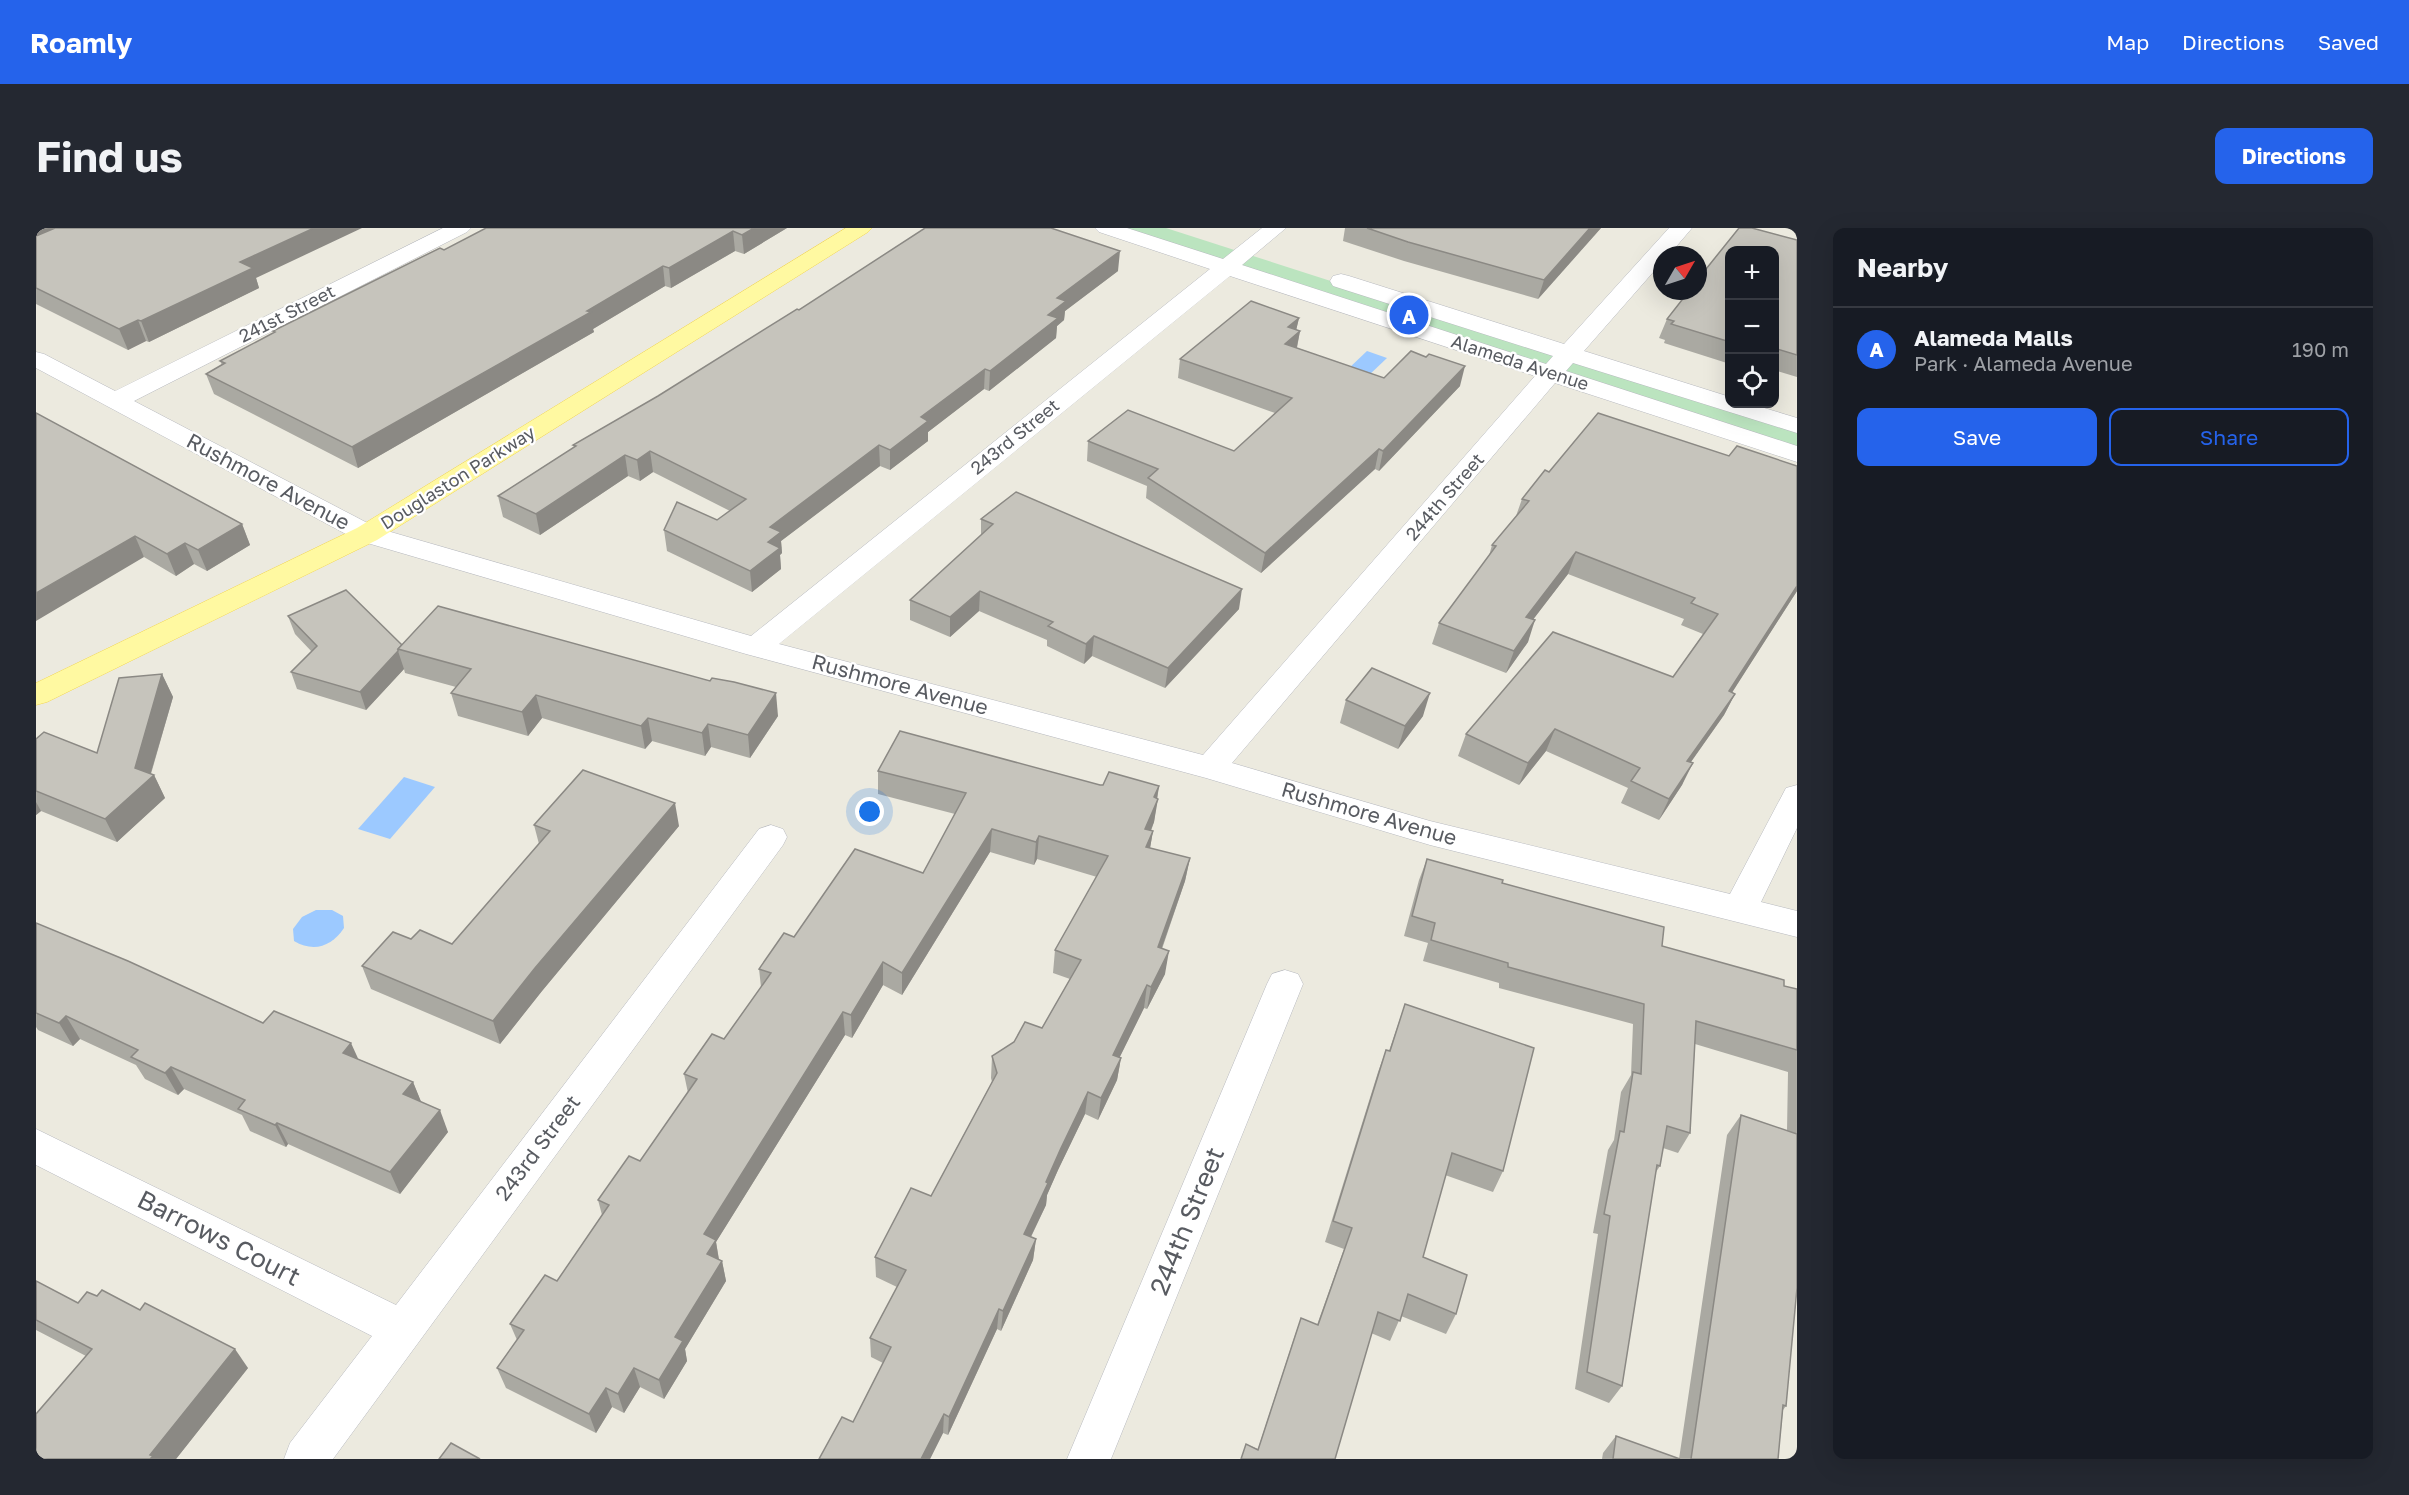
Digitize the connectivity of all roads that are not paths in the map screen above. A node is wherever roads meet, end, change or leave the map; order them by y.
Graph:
1 (460, 228) edge
2 (861, 228) edge
3 (1106, 228) edge
4 (1275, 228) edge
5 (1681, 228) edge
6 (1233, 256) junction
7 (1269, 258) dead end
8 (1324, 276) dead end
9 (1569, 353) junction
10 (36, 359) edge
11 (1551, 373) junction
12 (115, 401) junction
13 (1797, 426) edge
14 (1797, 454) edge
15 (367, 534) junction
16 (756, 647) junction
17 (36, 695) edge
18 (1210, 768) junction
19 (1797, 796) edge
20 (771, 837) dead end
21 (1740, 909) junction
22 (1797, 924) edge
23 (1285, 984) dead end
24 (36, 1146) edge
25 (403, 1330) junction
26 (306, 1459) edge
27 (1089, 1459) edge

1 - 12 street, 241st Street
2 - 15 main road, Douglaston Parkway
3 - 6 street, Alameda Avenue
4 - 6 street, 243rd Street
5 - 9 street, 244th Street
6 - 7 street, Alameda Avenue
6 - 11 street, Alameda Avenue
6 - 16 street, 243rd Street
8 - 9 street, Alameda Avenue
9 - 11 street, 244th Street
9 - 13 street, Alameda Avenue
10 - 12 street, Rushmore Avenue
11 - 14 street, Alameda Avenue
11 - 18 street, 244th Street
12 - 15 street, Rushmore Avenue
15 - 16 street, Rushmore Avenue
15 - 17 main road, Douglaston Parkway
16 - 18 street, Rushmore Avenue
18 - 21 street, Rushmore Avenue
19 - 21 street
20 - 25 street, 243rd Street
21 - 22 street, Rushmore Avenue
23 - 27 street, 244th Street
24 - 25 street, Barrows Court
25 - 26 street, 243rd Street

